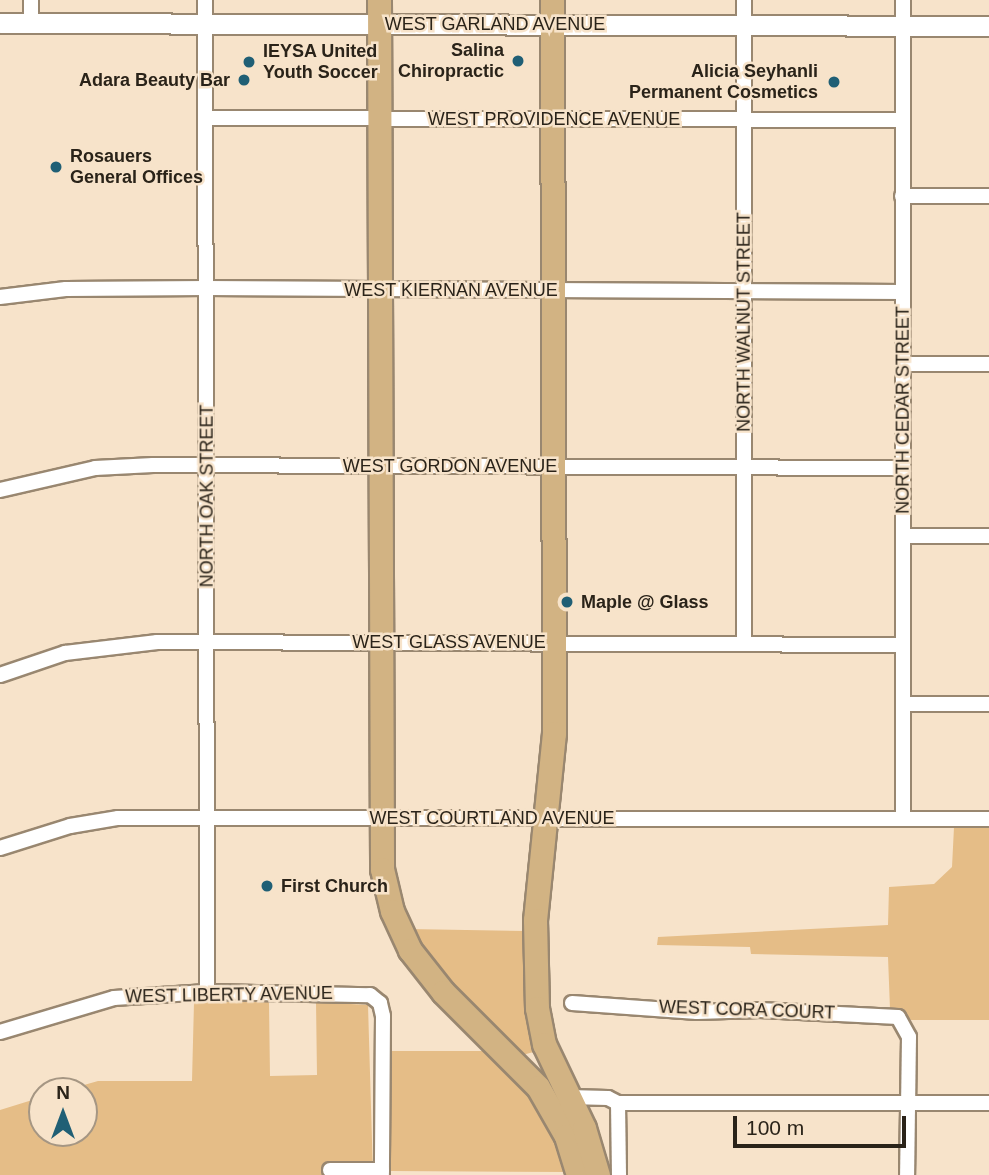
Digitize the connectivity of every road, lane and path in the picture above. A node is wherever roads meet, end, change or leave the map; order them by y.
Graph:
1 (31, 0) edge
2 (205, 0) edge
3 (379, 0) edge
4 (552, 0) edge
5 (744, 0) edge
6 (903, 0) edge
7 (0, 23) edge
8 (31, 23) junction
9 (205, 24) junction
10 (379, 24) junction
11 (552, 25) junction
12 (744, 26) junction
13 (902, 26) junction
14 (989, 26) edge
15 (205, 118) junction
16 (379, 119) junction
17 (744, 119) junction
18 (553, 120) junction
19 (902, 120) junction
20 (902, 196) junction
21 (989, 196) edge
22 (205, 288) junction
23 (379, 289) junction
24 (554, 291) junction
25 (745, 291) junction
26 (902, 292) junction
27 (0, 297) edge
28 (902, 363) junction
29 (989, 364) edge
30 (206, 465) junction
31 (379, 466) junction
32 (554, 466) junction
33 (745, 468) junction
34 (903, 468) junction
35 (0, 490) edge
36 (903, 536) junction
37 (989, 536) edge
38 (208, 641) junction
39 (380, 641) junction
40 (554, 642) junction
41 (744, 643) junction
42 (903, 645) junction
43 (0, 675) edge
44 (903, 704) junction
45 (989, 704) edge
46 (208, 816) junction
47 (380, 818) junction
48 (548, 819) junction
49 (989, 819) edge
50 (903, 820) junction
51 (0, 848) edge
52 (207, 992) junction
53 (572, 1003) dead end
54 (0, 1032) edge
55 (568, 1097) junction
56 (618, 1103) junction
57 (906, 1103) junction
58 (989, 1103) edge
59 (330, 1170) dead end
60 (382, 1173) edge
61 (578, 1175) edge
62 (598, 1175) edge
63 (619, 1175) edge
64 (907, 1175) edge

1 - 8 street
2 - 9 street, NORTH OAK STREET
3 - 10 main road
4 - 11 main road
5 - 12 street, NORTH WALNUT STREET
6 - 13 street, NORTH CEDAR STREET
7 - 8 street, WEST GARLAND AVENUE
8 - 9 street, WEST GARLAND AVENUE
9 - 10 street, WEST GARLAND AVENUE
9 - 15 street, NORTH OAK STREET
10 - 11 street, WEST GARLAND AVENUE
10 - 16 main road
11 - 12 street, WEST GARLAND AVENUE
11 - 18 main road
12 - 13 street, WEST GARLAND AVENUE
12 - 17 street, NORTH WALNUT STREET
13 - 14 street, WEST GARLAND AVENUE
13 - 19 street, NORTH CEDAR STREET
15 - 16 street, WEST PROVIDENCE AVENUE
15 - 22 street, NORTH OAK STREET
16 - 18 street, WEST PROVIDENCE AVENUE
16 - 23 main road
17 - 18 street, WEST PROVIDENCE AVENUE
17 - 19 street, WEST PROVIDENCE AVENUE
17 - 25 street, NORTH WALNUT STREET
18 - 24 main road
19 - 20 street, NORTH CEDAR STREET
20 - 21 street
20 - 26 street, NORTH CEDAR STREET
22 - 23 street, WEST KIERNAN AVENUE
22 - 27 street, WEST KIERNAN AVENUE
22 - 30 street, NORTH OAK STREET
23 - 24 street, WEST KIERNAN AVENUE
23 - 31 main road
24 - 25 street, WEST KIERNAN AVENUE
24 - 32 main road
25 - 26 street, WEST KIERNAN AVENUE
25 - 33 street, NORTH WALNUT STREET
26 - 28 street, NORTH CEDAR STREET
28 - 29 street
28 - 34 street, NORTH CEDAR STREET
30 - 31 street, WEST GORDON AVENUE
30 - 35 street, WEST GORDON AVENUE
30 - 38 street, NORTH OAK STREET
31 - 32 street, WEST GORDON AVENUE
31 - 39 main road
32 - 33 street, WEST GORDON AVENUE
32 - 40 main road
33 - 34 street, WEST GORDON AVENUE
33 - 41 street, NORTH WALNUT STREET
34 - 36 street, NORTH CEDAR STREET
36 - 37 street
36 - 42 street, NORTH CEDAR STREET
38 - 39 street, WEST GLASS AVENUE
38 - 43 street, WEST GLASS AVENUE
38 - 46 street, NORTH OAK STREET
39 - 40 street, WEST GLASS AVENUE
39 - 47 main road
40 - 41 street, WEST GLASS AVENUE
40 - 48 main road
41 - 42 street, WEST GLASS AVENUE
42 - 44 street, NORTH CEDAR STREET
44 - 45 street
44 - 50 street, NORTH CEDAR STREET
46 - 47 street, WEST COURTLAND AVENUE
46 - 51 street, WEST COURTLAND AVENUE
46 - 52 street, NORTH OAK STREET
47 - 48 street, WEST COURTLAND AVENUE
47 - 61 main road
48 - 50 street, WEST COURTLAND AVENUE
48 - 55 main road
49 - 50 street, WEST COURTLAND AVENUE
52 - 54 street, WEST LIBERTY AVENUE
52 - 60 street, WEST LIBERTY AVENUE
53 - 57 street, WEST CORA COURT
55 - 56 street
55 - 62 main road
56 - 57 street
56 - 63 street
57 - 58 street
57 - 64 street
59 - 60 street

